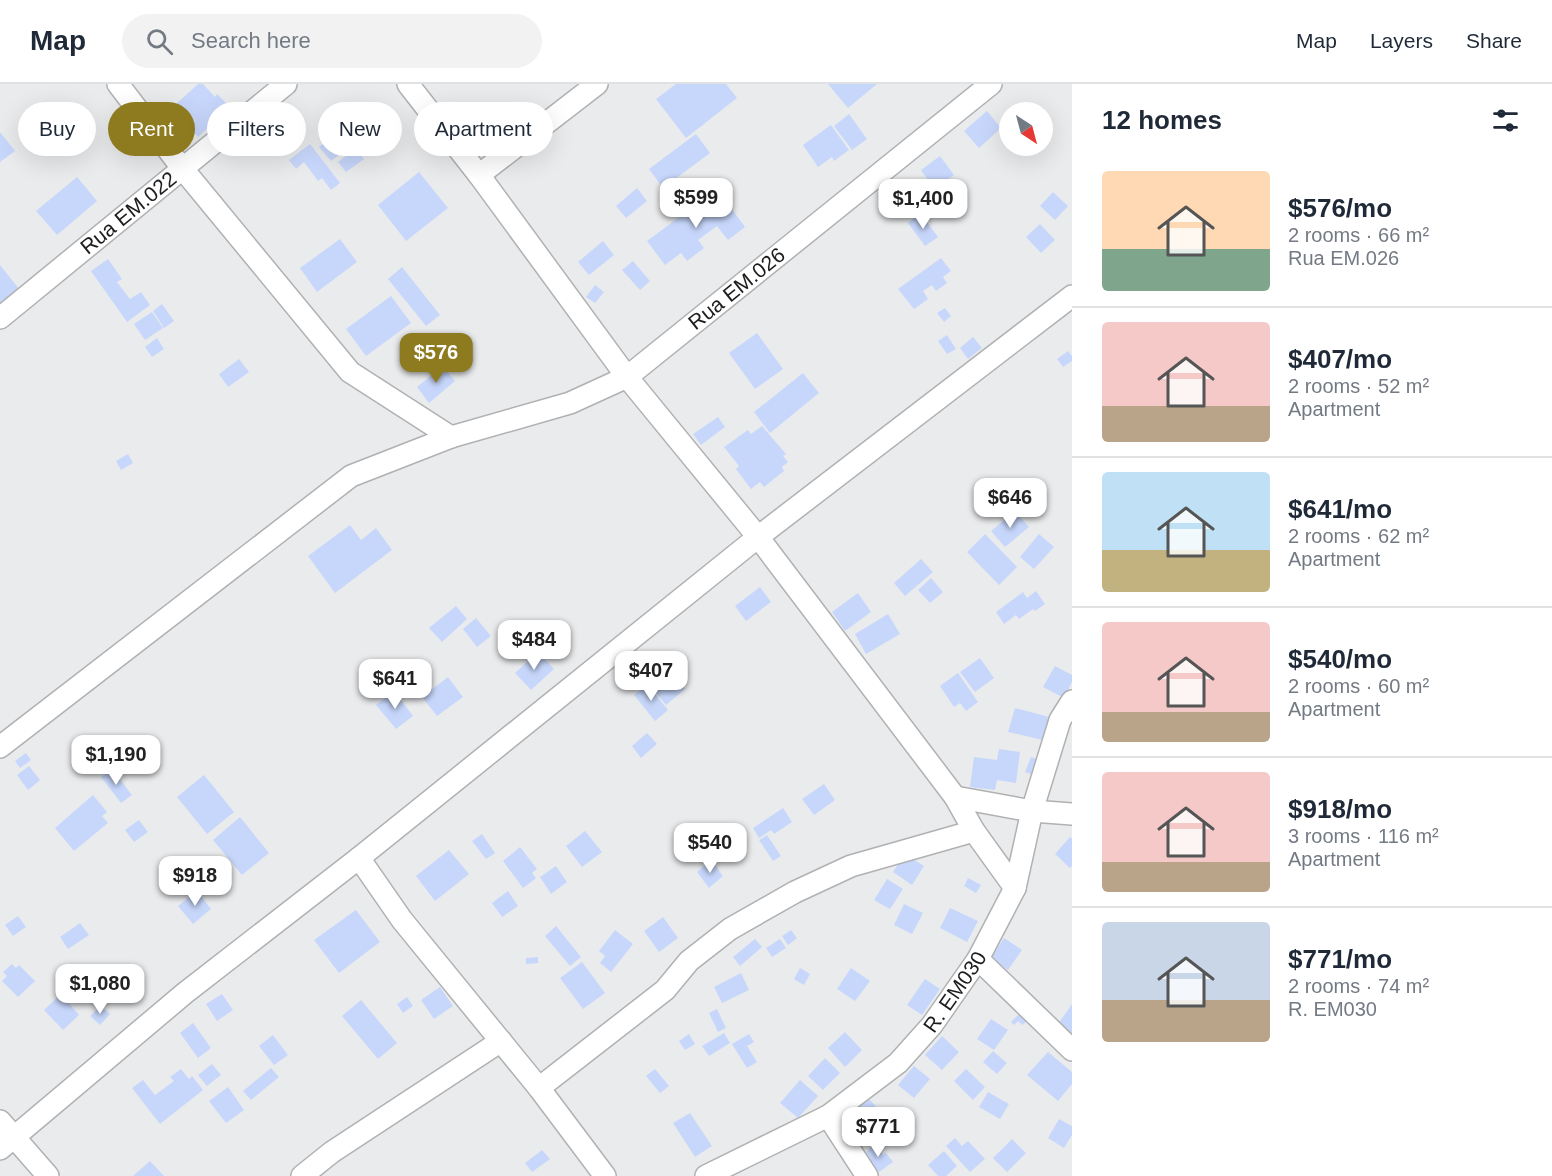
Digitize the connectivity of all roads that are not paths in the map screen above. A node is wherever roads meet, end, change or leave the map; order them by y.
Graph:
1 (118, 84) edge
2 (286, 84) edge
3 (408, 84) edge
4 (597, 84) edge
5 (991, 84) edge
6 (182, 168) junction
7 (479, 175) junction
8 (1072, 296) edge
9 (0, 318) edge
10 (627, 377) junction
11 (451, 437) junction
12 (758, 537) junction
13 (1072, 701) edge
14 (0, 747) edge
15 (955, 797) junction
16 (1032, 811) junction
17 (1072, 814) edge
18 (974, 831) junction
19 (359, 858) junction
20 (1015, 888) junction
21 (978, 958) junction
22 (501, 1041) junction
23 (1072, 1050) edge
24 (539, 1088) junction
25 (828, 1116) junction
26 (0, 1121) edge
27 (8, 1143) edge
28 (48, 1176) edge
29 (302, 1176) edge
30 (605, 1176) edge
31 (706, 1176) edge
32 (867, 1176) edge

1 - 6 street
2 - 6 street, Rua EM.022
3 - 7 street
4 - 7 street
5 - 10 street, Rua EM.026
6 - 9 street, Rua EM.022
6 - 11 street
7 - 10 street
8 - 12 street
10 - 11 street, Rua EM.026
10 - 12 street
11 - 14 street, Rua EM.026
12 - 15 street
12 - 19 street
13 - 16 street, R. EM030
15 - 16 street
15 - 18 street
16 - 17 street
16 - 20 street, R. EM030
18 - 20 street
18 - 24 street
19 - 22 street
19 - 27 street
20 - 21 street, R. EM030
21 - 23 street
21 - 25 street, R. EM030
22 - 24 street
22 - 29 street
24 - 30 street
25 - 31 street, R. EM030
25 - 32 street
26 - 27 street
27 - 28 street

